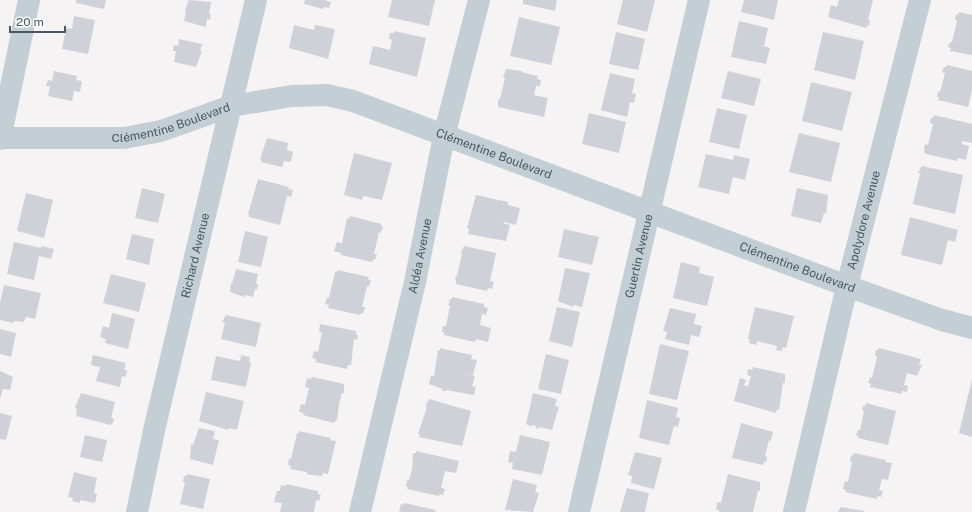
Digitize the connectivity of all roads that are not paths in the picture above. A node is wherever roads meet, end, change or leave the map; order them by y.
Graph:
1 (29, 0) edge
2 (256, 0) edge
3 (479, 0) edge
4 (699, 0) edge
5 (920, 0) edge
6 (231, 106) junction
7 (444, 136) junction
8 (0, 138) edge
9 (650, 213) junction
10 (848, 286) junction
11 (972, 328) edge
12 (137, 512) edge
13 (360, 512) edge
14 (579, 512) edge
15 (794, 512) edge

1 - 8 street
2 - 6 street, Richard Avenue
3 - 7 street, Aldéa Avenue
4 - 9 street, Guertin Avenue
5 - 10 street, Apolydore Avenue
6 - 7 street, Clémentine Boulevard
6 - 8 street, Clémentine Boulevard
6 - 12 street, Richard Avenue
7 - 9 street, Clémentine Boulevard
7 - 13 street, Aldéa Avenue
9 - 10 street, Clémentine Boulevard
9 - 14 street, Guertin Avenue
10 - 11 street, Clémentine Boulevard
10 - 15 street, Apolydore Avenue

